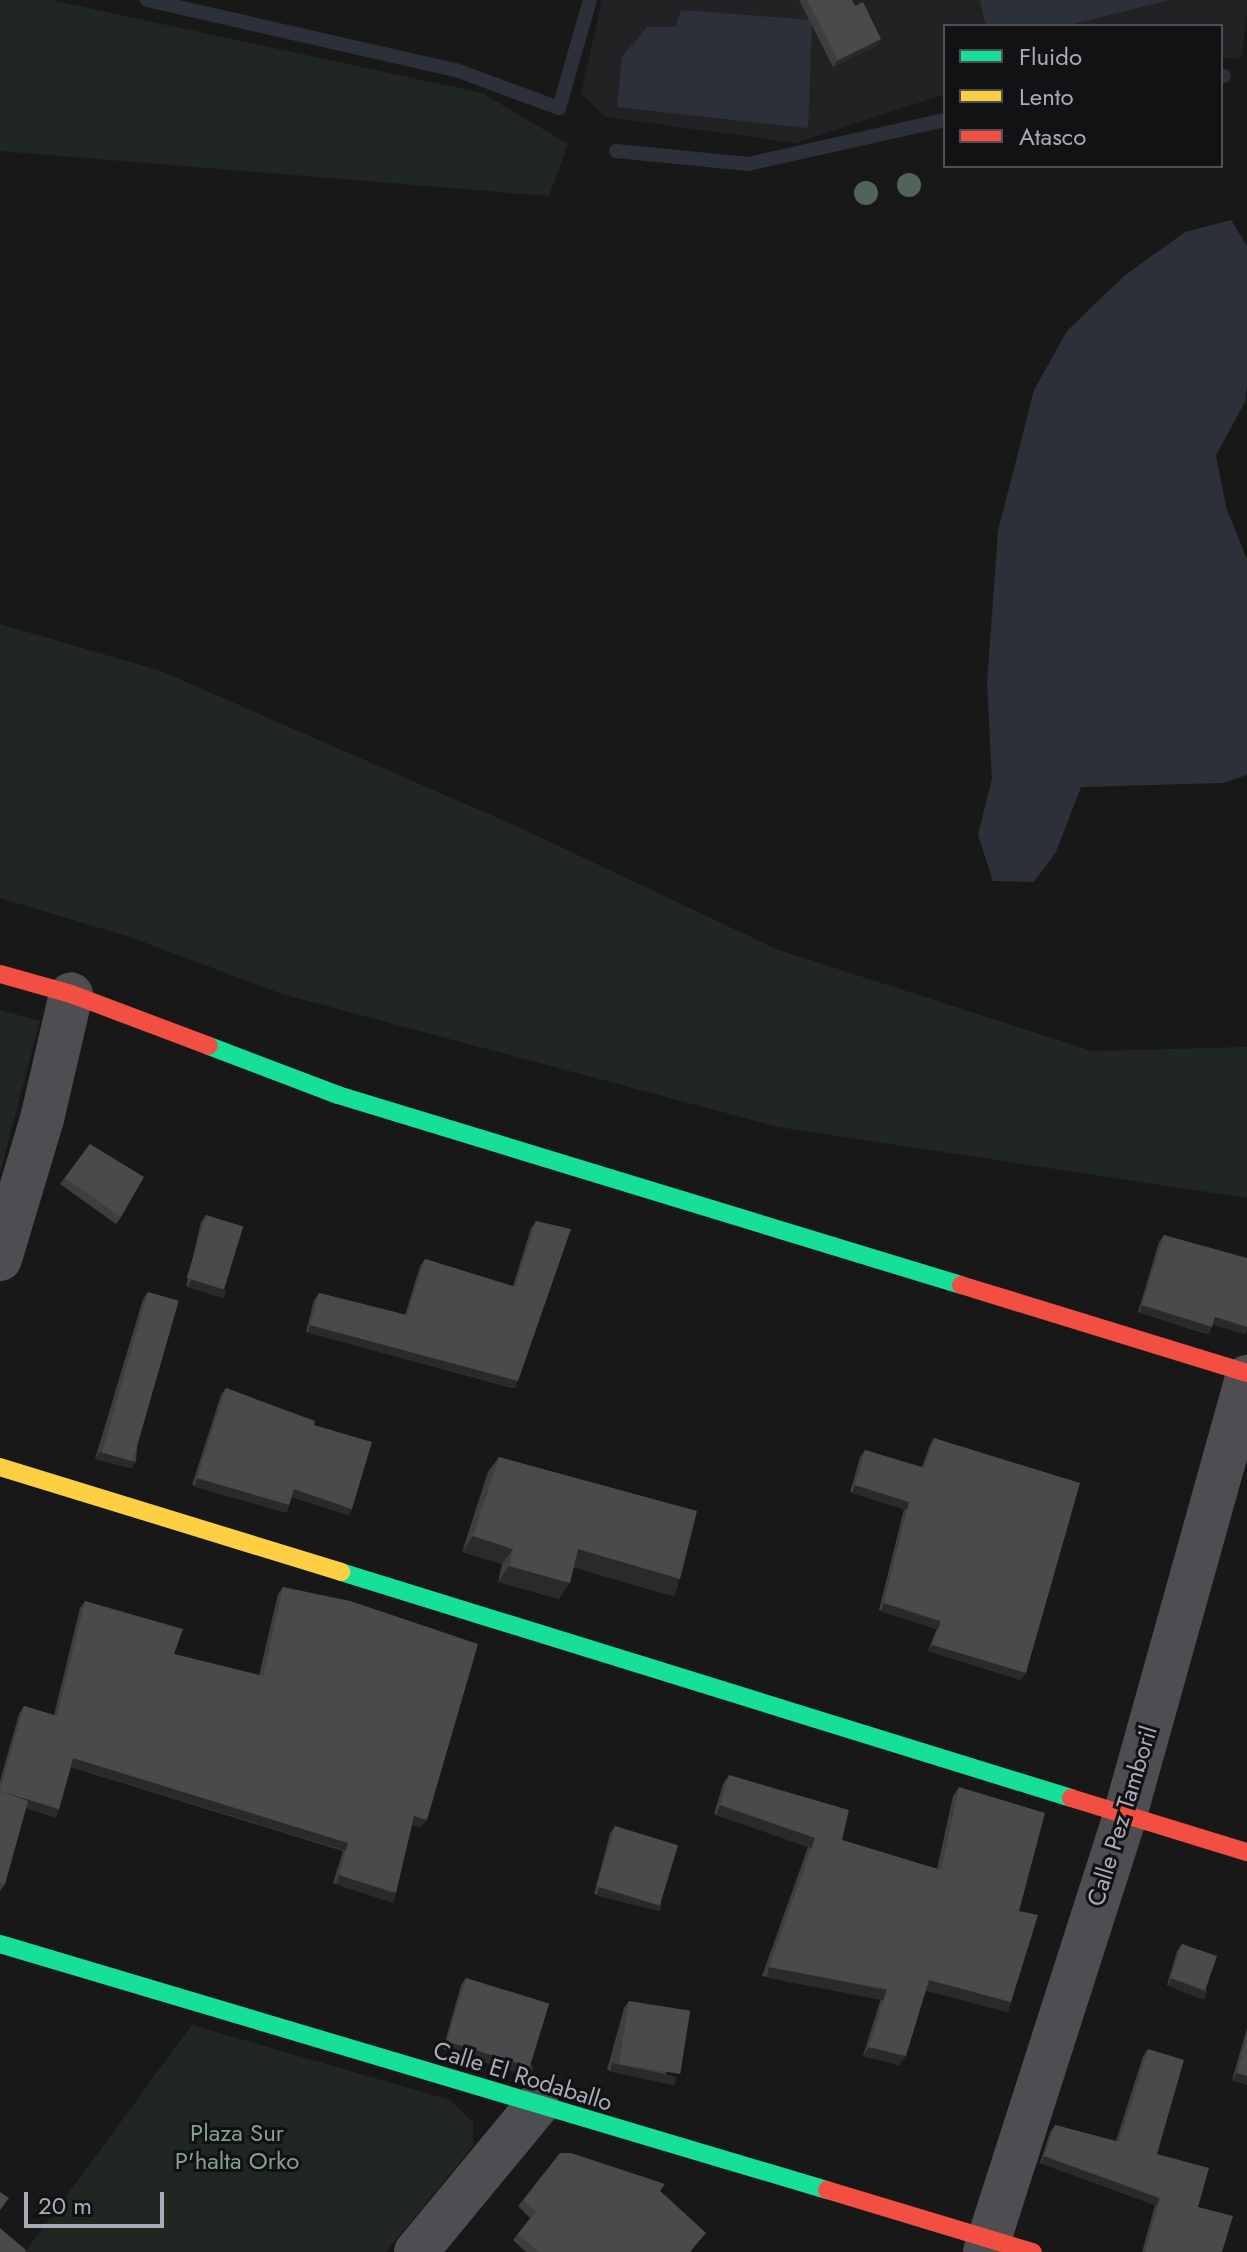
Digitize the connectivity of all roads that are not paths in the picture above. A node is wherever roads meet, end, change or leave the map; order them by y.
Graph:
1 (0, 974) edge
2 (71, 994) junction
3 (0, 1259) edge
4 (1247, 1375) edge
5 (0, 1467) edge
6 (1125, 1815) junction
7 (1247, 1852) edge
8 (0, 1944) edge
9 (537, 2105) junction
10 (987, 2245) edge
11 (416, 2252) edge
12 (1033, 2252) edge

1 - 2 street
2 - 3 street
2 - 4 street
4 - 6 street, Calle Pez Tamboril
5 - 6 street
6 - 7 street
6 - 10 street, Calle Pez Tamboril
8 - 9 street, Calle El Rodaballo
9 - 10 street, Calle El Rodaballo
9 - 11 street
10 - 12 street, Calle El Rodaballo

